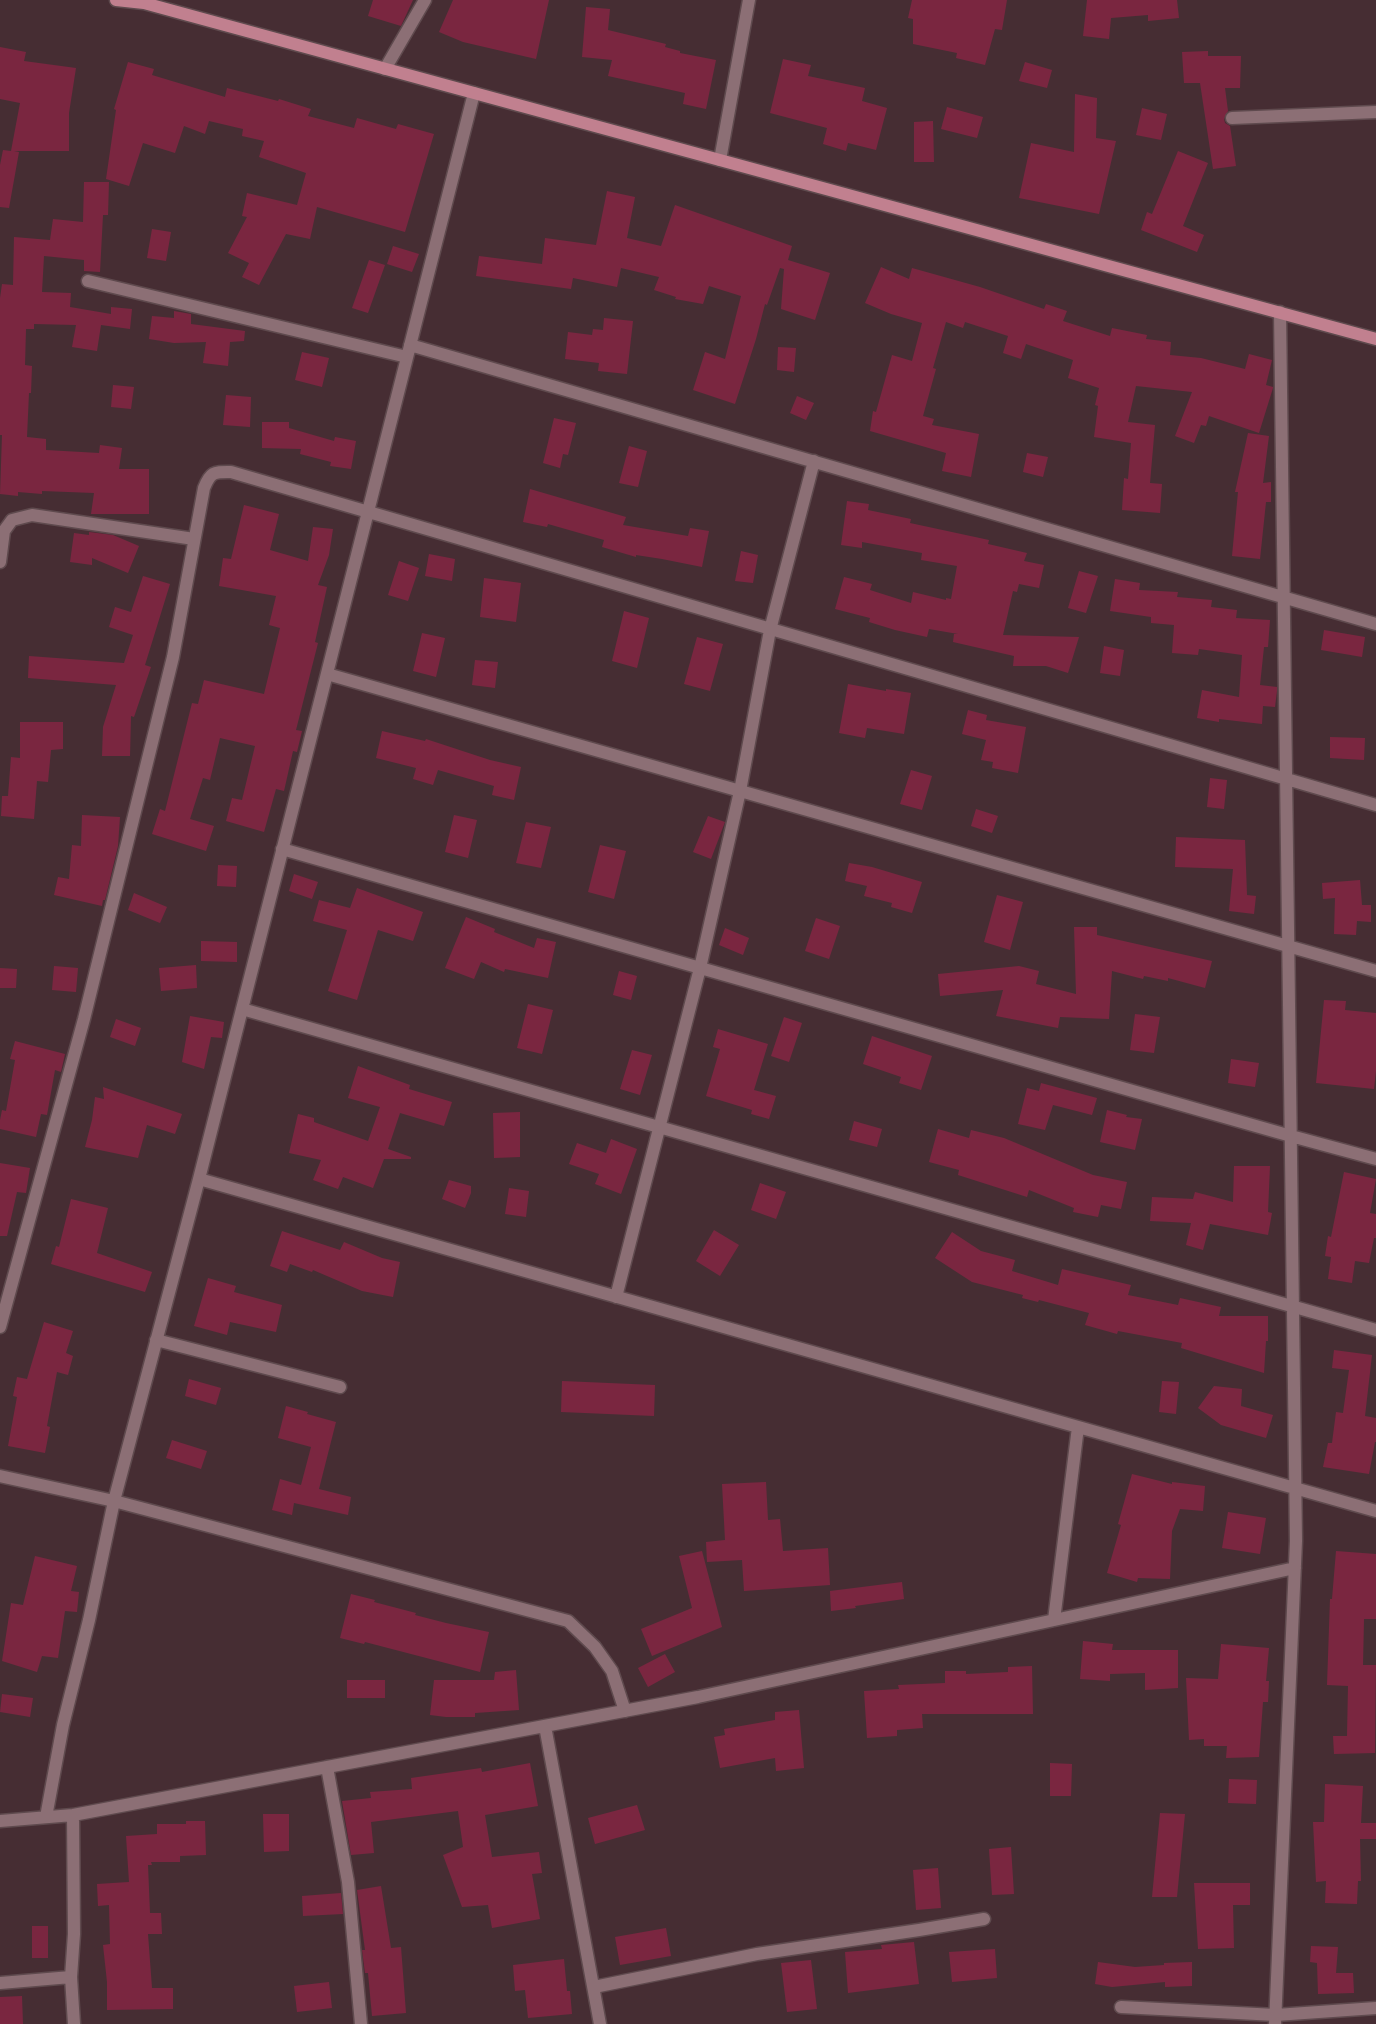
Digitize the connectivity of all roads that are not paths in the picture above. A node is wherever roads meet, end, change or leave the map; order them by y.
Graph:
1 (116, 0) edge
2 (425, 0) edge
3 (749, 0) edge
4 (142, 2) edge
5 (385, 69) junction
6 (474, 93) junction
7 (1376, 112) edge
8 (1232, 118) dead end
9 (720, 160) junction
10 (88, 282) dead end
11 (1280, 312) junction
12 (1376, 339) edge
13 (409, 351) junction
14 (814, 461) junction
15 (368, 513) junction
16 (0, 514) edge
17 (12, 520) junction
18 (194, 539) junction
19 (0, 562) edge
20 (1284, 597) junction
21 (1376, 624) edge
22 (770, 630) junction
23 (327, 674) junction
24 (1286, 780) junction
25 (740, 791) junction
26 (1376, 806) edge
27 (282, 849) junction
28 (1288, 946) junction
29 (700, 968) junction
30 (1376, 971) edge
31 (242, 1009) junction
32 (660, 1126) junction
33 (1291, 1136) junction
34 (1376, 1159) edge
35 (199, 1179) junction
36 (616, 1297) junction
37 (1293, 1306) junction
38 (0, 1327) edge
39 (1376, 1330) edge
40 (156, 1340) junction
41 (340, 1387) dead end
42 (1078, 1427) junction
43 (0, 1476) edge
44 (1296, 1489) junction
45 (114, 1501) junction
46 (1376, 1511) edge
47 (1295, 1568) junction
48 (1054, 1620) junction
49 (625, 1711) junction
50 (545, 1726) junction
51 (327, 1767) junction
52 (73, 1815) junction
53 (46, 1817) junction
54 (0, 1820) edge
55 (984, 1919) dead end
56 (71, 1977) junction
57 (0, 1983) edge
58 (594, 1987) junction
59 (1121, 2007) dead end
60 (1376, 2008) edge
61 (1276, 2019) edge
62 (74, 2024) edge
63 (361, 2024) edge
64 (600, 2024) edge

1 - 4 main road
2 - 5 street
3 - 9 street
4 - 5 main road
5 - 6 main road
6 - 9 main road
6 - 13 street
7 - 8 street
9 - 11 main road
10 - 13 street
11 - 12 main road
11 - 20 street
13 - 14 street
13 - 15 street
14 - 20 street
14 - 22 street
15 - 18 street
15 - 22 street
15 - 23 street
16 - 17 street
17 - 18 street
17 - 19 street
18 - 38 street
20 - 21 street
20 - 24 street
22 - 24 street
22 - 25 street
23 - 25 street
23 - 27 street
24 - 26 street
24 - 28 street
25 - 28 street
25 - 29 street
27 - 29 street
27 - 31 street
28 - 30 street
28 - 33 street
29 - 32 street
29 - 33 street
31 - 32 street
31 - 35 street
32 - 36 street
32 - 37 street
33 - 34 street
33 - 37 street
35 - 36 street
35 - 40 street
36 - 42 street
37 - 39 street
37 - 44 street
40 - 41 street
40 - 45 street
42 - 44 street
42 - 48 street
43 - 45 street
44 - 46 street
44 - 47 street
45 - 49 street
45 - 53 street
47 - 48 street
47 - 61 street
48 - 49 street
49 - 50 street
50 - 51 street
50 - 58 street
51 - 52 street
51 - 63 street
52 - 53 street
52 - 56 street
53 - 54 street
55 - 58 street
56 - 57 street
56 - 62 street
58 - 64 street
59 - 61 street
60 - 61 street

